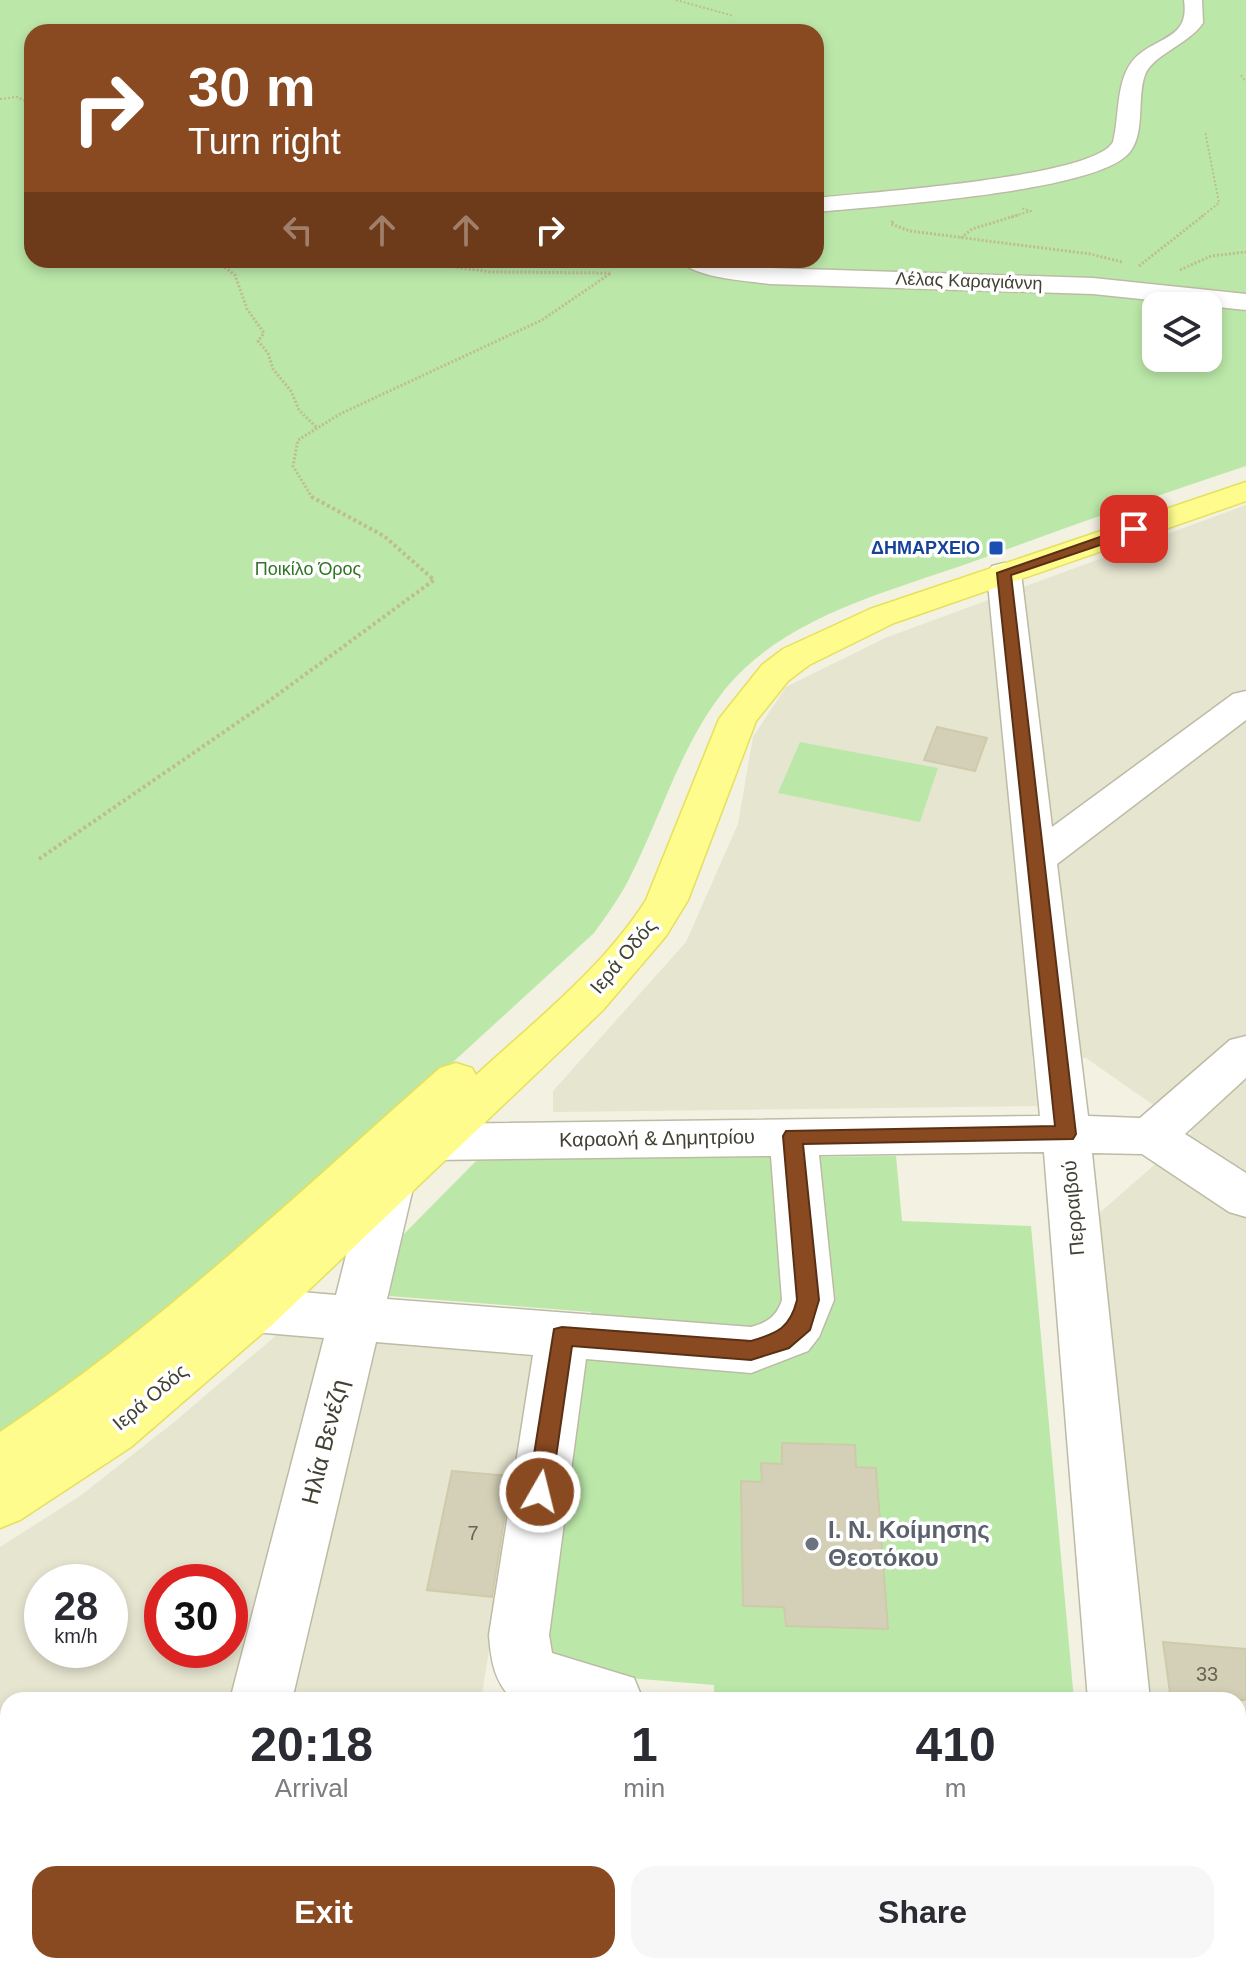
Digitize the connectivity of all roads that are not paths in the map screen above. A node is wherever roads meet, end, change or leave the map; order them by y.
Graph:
1 (1193, 0) edge
2 (824, 204) edge
3 (718, 268) edge
4 (1246, 302) edge
5 (1246, 470) edge
6 (1246, 491) edge
7 (1004, 573) junction
8 (1246, 702) edge
9 (1036, 859) junction
10 (1246, 1052) edge
11 (1066, 1134) junction
12 (793, 1136) junction
13 (1151, 1136) junction
14 (434, 1142) junction
15 (389, 1184) junction
16 (1246, 1198) edge
17 (253, 1310) junction
18 (355, 1319) junction
19 (562, 1336) junction
20 (0, 1463) edge
21 (0, 1502) edge
22 (263, 1692) edge
23 (583, 1692) edge
24 (1118, 1692) edge

1 - 2 street
3 - 4 street, Λέλας Καραγιάννη
5 - 20 main road, Ιερά Οδός
6 - 7 main road, Ιερά Οδός
7 - 9 street, Περραιβού
7 - 14 main road, Ιερά Οδός
8 - 9 street
9 - 11 street, Περραιβού
10 - 13 street
11 - 12 street, Καραολή & Δημητρίου
11 - 13 street, Καραολή & Δημητρίου
11 - 24 street, Περραιβού
12 - 14 street, Καραολή & Δημητρίου
12 - 19 street
13 - 16 street
14 - 15 main road, Ιερά Οδός
15 - 17 main road, Ιερά Οδός
15 - 18 street, Ηλία Βενέζη
17 - 18 street
17 - 21 main road, Ιερά Οδός
18 - 19 street
18 - 22 street, Ηλία Βενέζη
19 - 23 street

